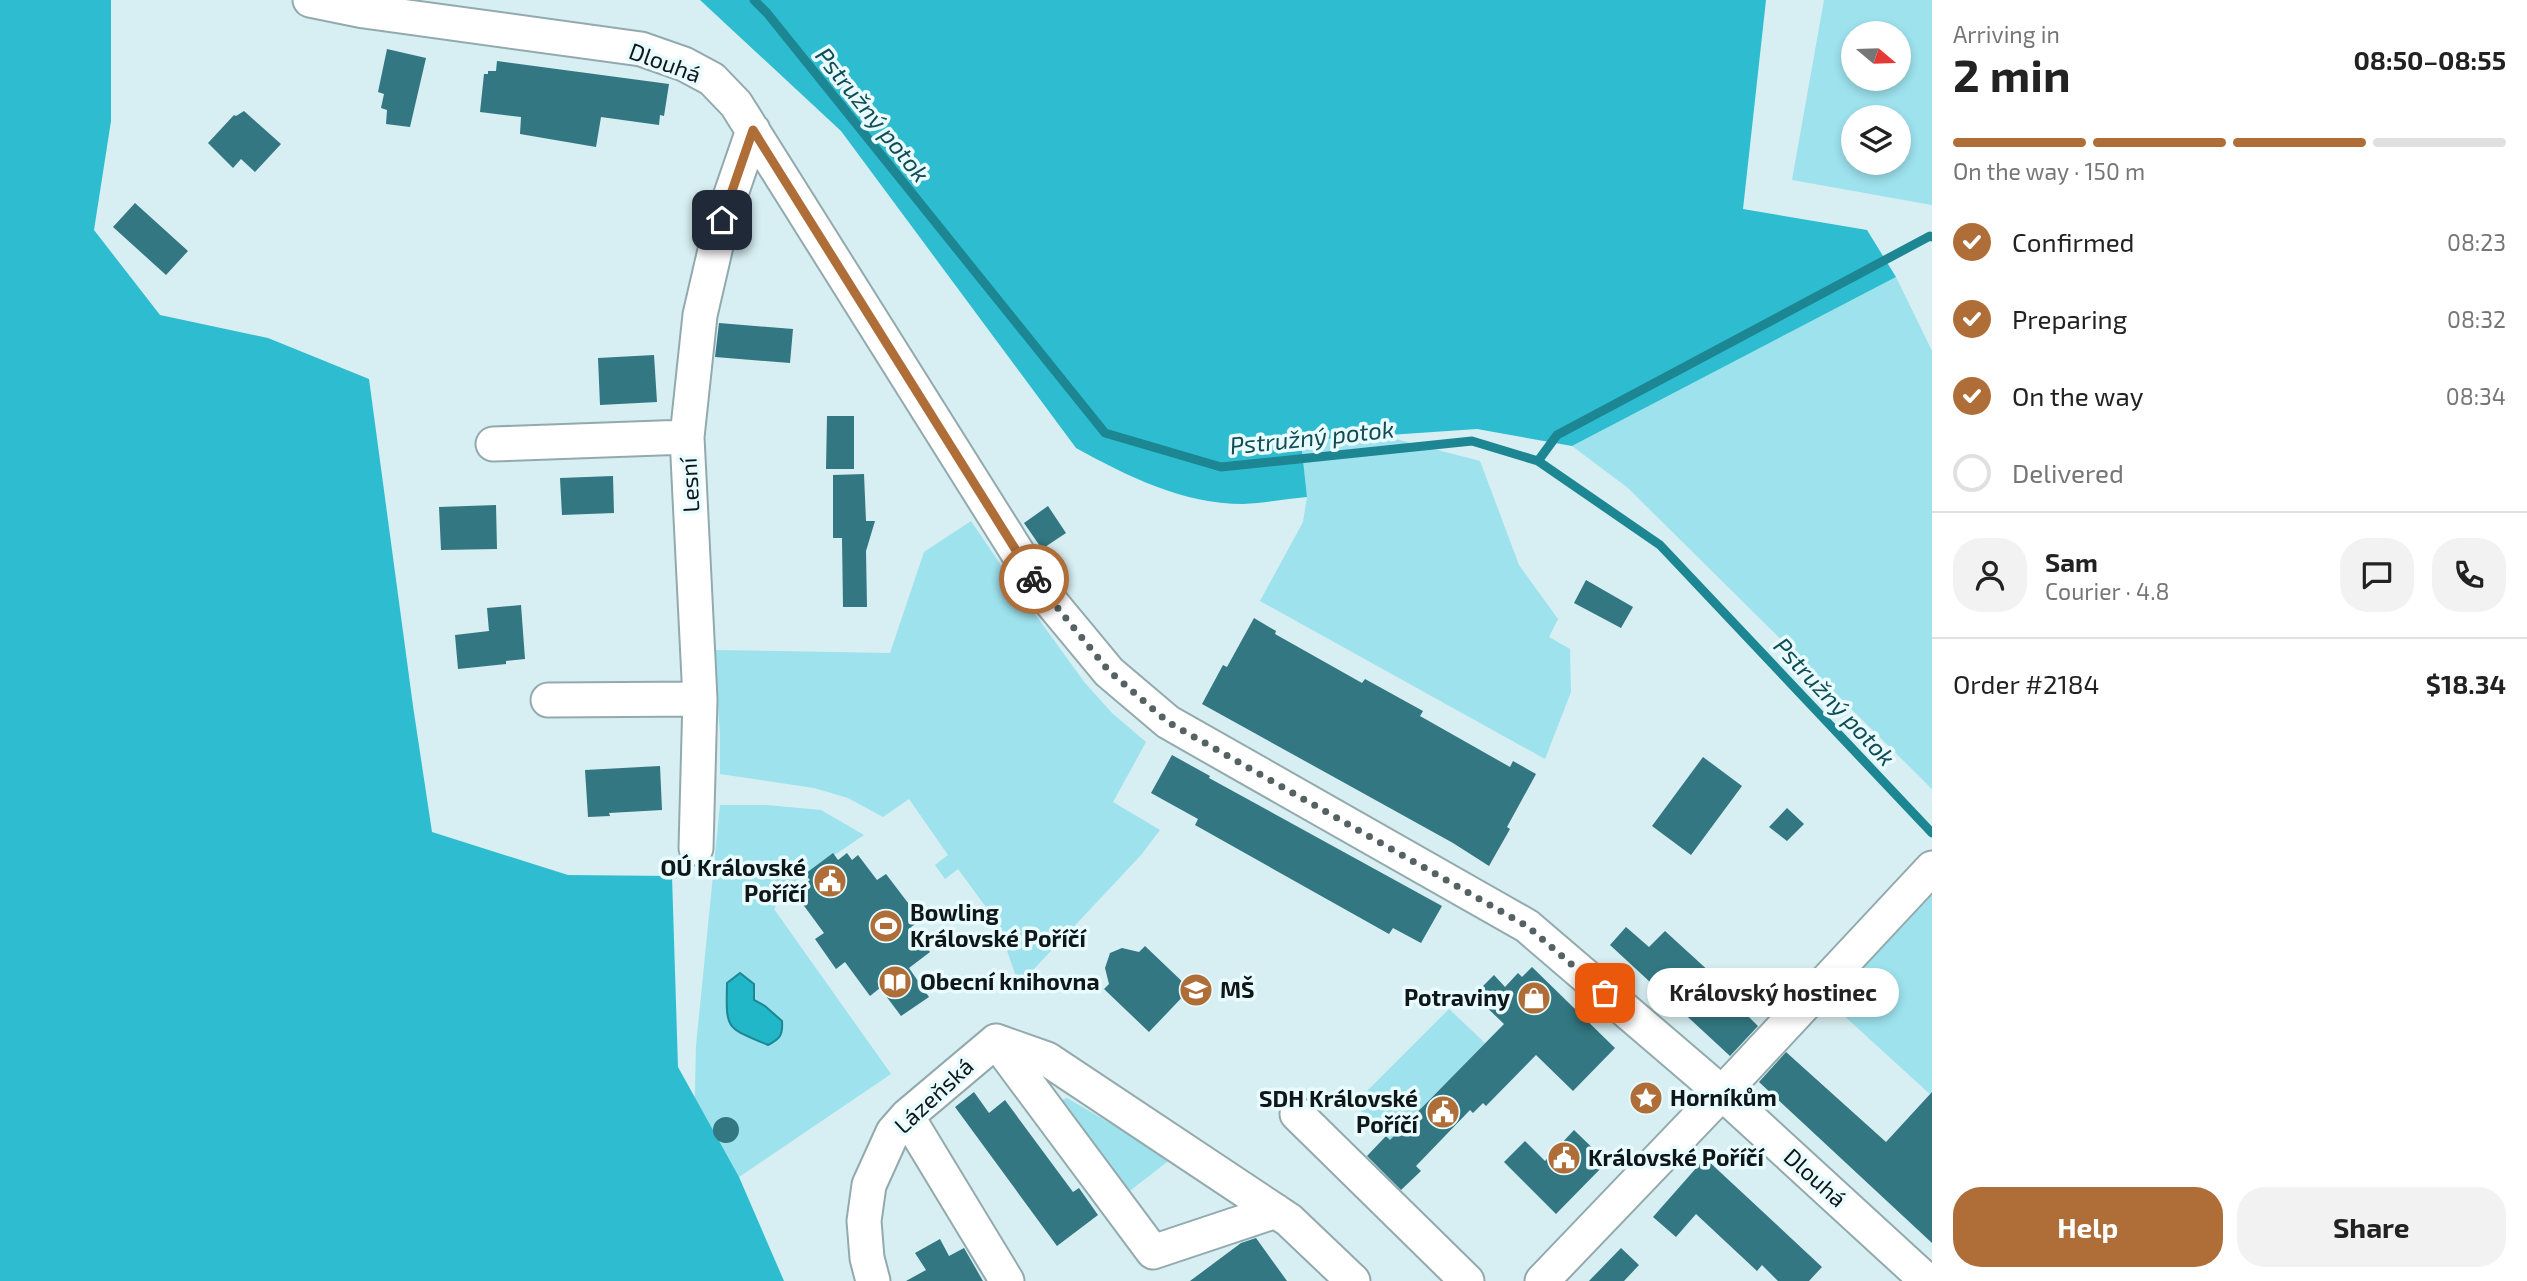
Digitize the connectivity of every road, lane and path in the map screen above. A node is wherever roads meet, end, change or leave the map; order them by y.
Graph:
1 (310, 0) edge
2 (753, 130) junction
3 (687, 437) junction
4 (492, 444) dead end
5 (700, 699) junction
6 (548, 700) dead end
7 (696, 848) dead end
8 (1932, 868) edge
9 (996, 1041) junction
10 (1722, 1093) junction
11 (1297, 1114) dead end
12 (907, 1116) junction
13 (1276, 1211) junction
14 (873, 1281) edge
15 (1007, 1281) edge
16 (1353, 1281) edge
17 (1467, 1281) edge
18 (1542, 1281) edge
19 (1927, 1281) edge

1 - 2 street, Dlouhá
2 - 3 street, Lesní
2 - 10 street, Dlouhá
3 - 4 street
3 - 5 street, Lesní
5 - 6 street
5 - 7 street, Lesní
8 - 10 street
9 - 12 street, Lázeňská
9 - 13 street
9 - 13 street
10 - 18 street
10 - 19 street, Dlouhá
11 - 17 street
12 - 14 street, Lázeňská
12 - 15 street
13 - 16 street

